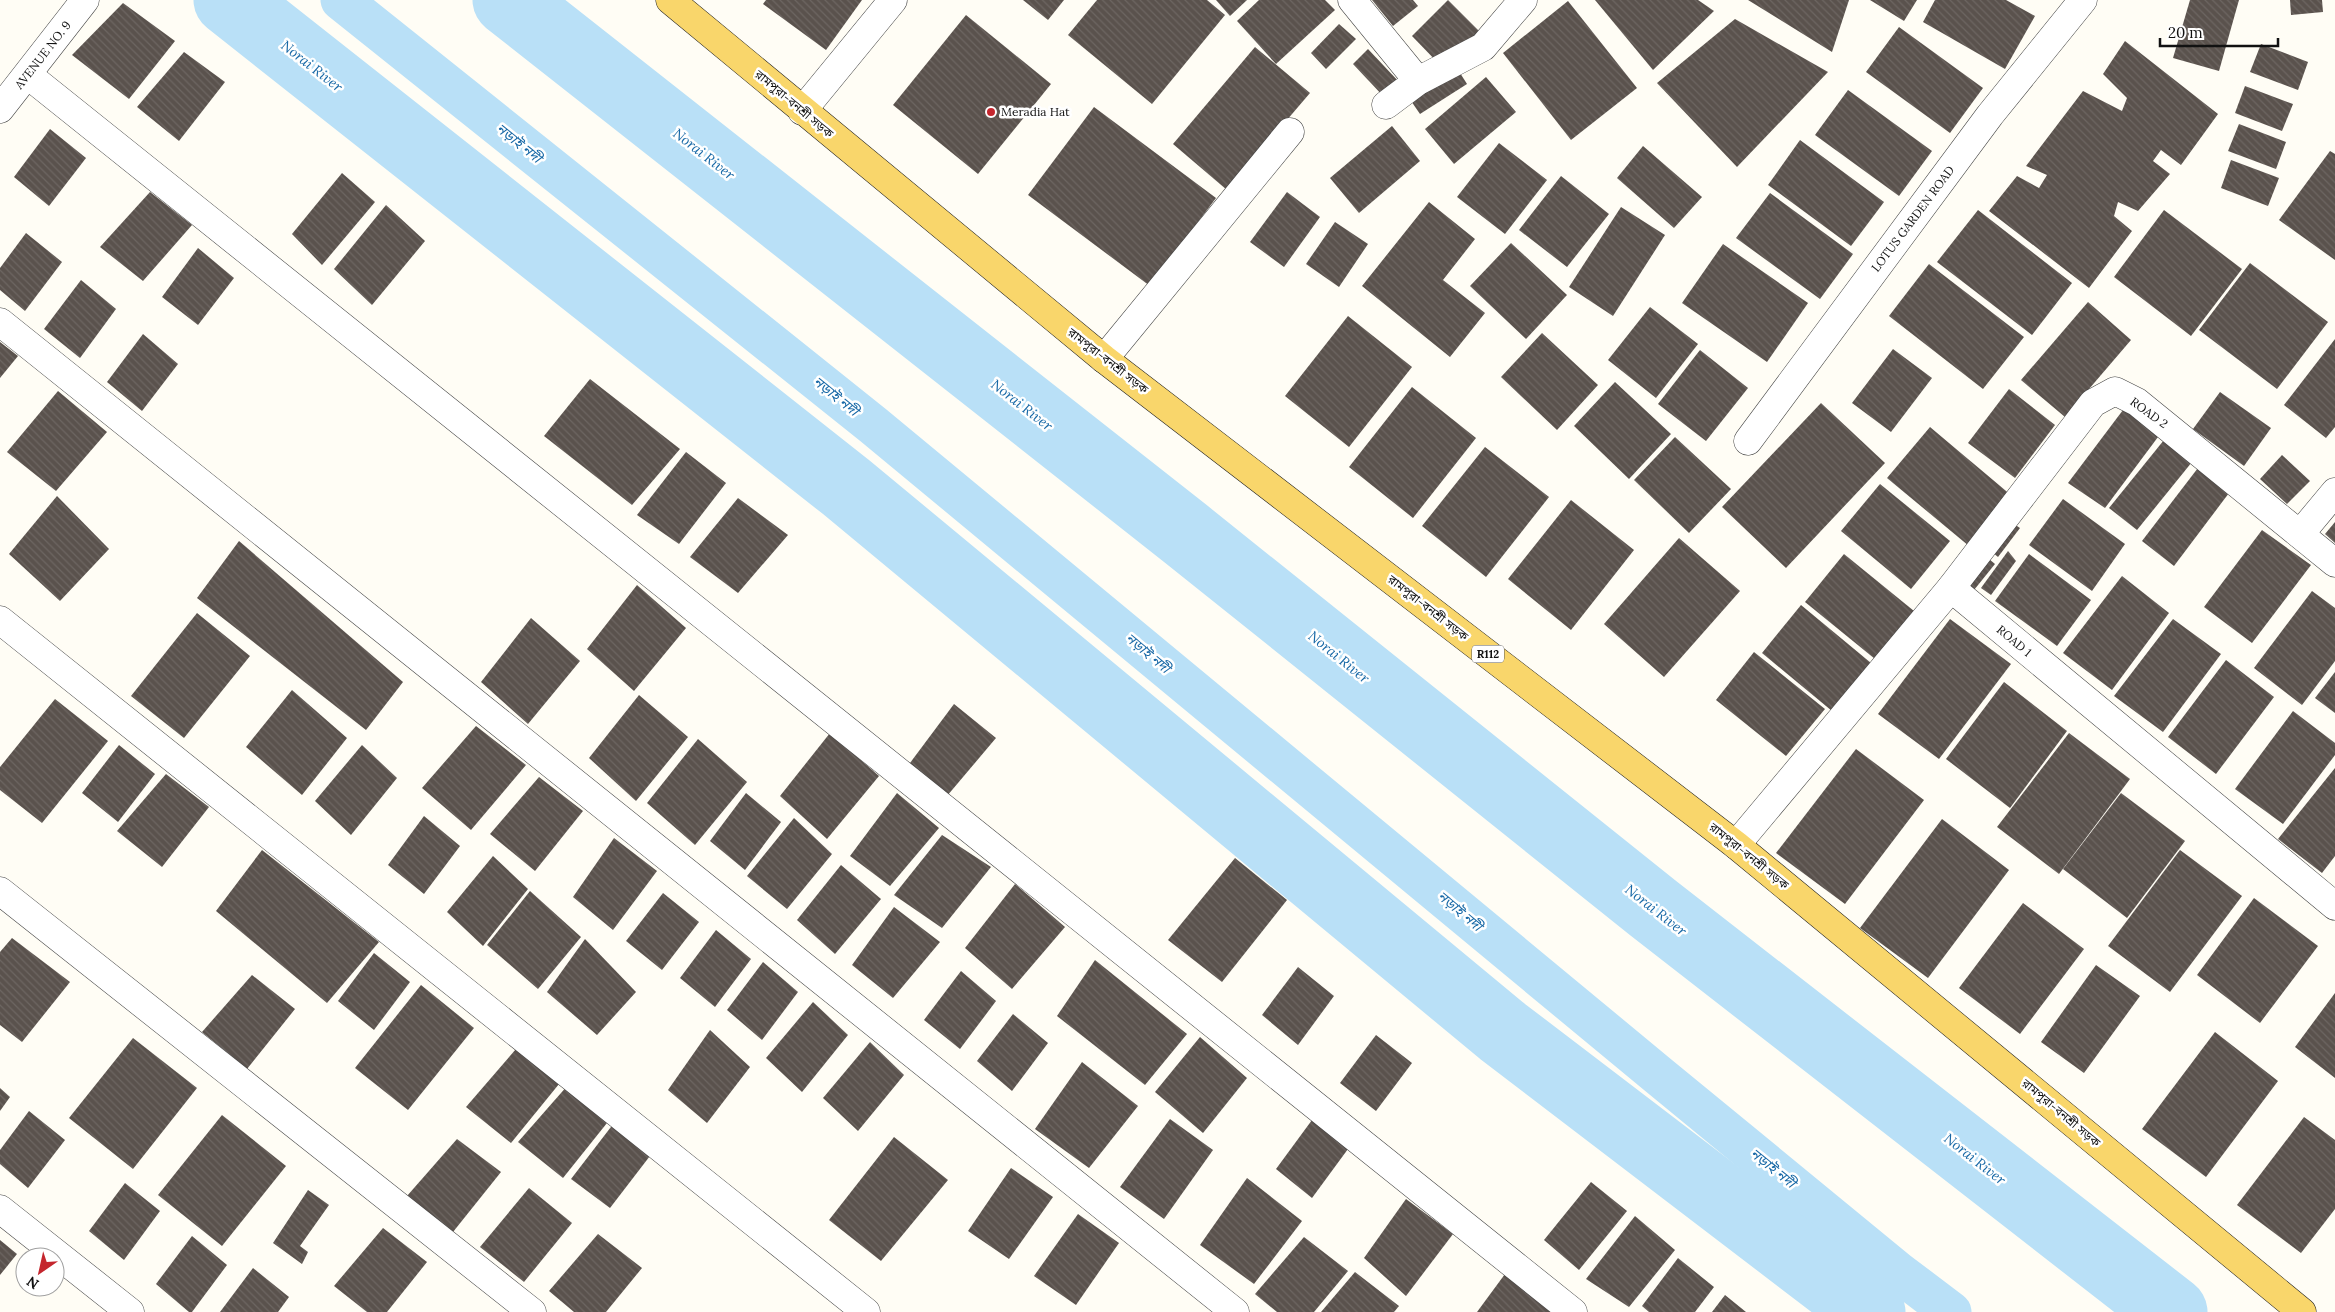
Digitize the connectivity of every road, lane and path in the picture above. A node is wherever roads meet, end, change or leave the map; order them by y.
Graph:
1 (85, 0) edge
2 (670, 0) edge
3 (893, 0) edge
4 (1352, 0) edge
5 (1523, 0) edge
6 (2083, 0) edge
7 (28, 75) junction
8 (1418, 81) junction
9 (1386, 105) dead end
10 (0, 110) edge
11 (802, 111) junction
12 (1290, 132) dead end
13 (0, 322) edge
14 (1104, 359) junction
15 (1748, 441) dead end
16 (2335, 492) edge
17 (2300, 534) junction
18 (2335, 563) edge
19 (1950, 588) junction
20 (0, 620) edge
21 (1736, 845) junction
22 (0, 891) edge
23 (2335, 906) edge
24 (0, 1210) edge
25 (130, 1312) edge
26 (532, 1312) edge
27 (866, 1312) edge
28 (1235, 1312) edge
29 (1573, 1312) edge
30 (2302, 1312) edge

1 - 7 street, AVENUE NO. 9
2 - 11 main road, রামপুরা-বনশ্রী সড়ক / R112
3 - 11 street
4 - 8 street
5 - 8 street
6 - 15 street, LOTUS GARDEN ROAD
7 - 10 street, AVENUE NO. 9
7 - 29 street
8 - 9 street
11 - 14 main road, রামপুরা-বনশ্রী সড়ক / R112
12 - 14 street
13 - 28 street
14 - 21 main road, রামপুরা-বনশ্রী সড়ক / R112
16 - 17 street
17 - 18 street, ROAD 2
17 - 19 street, ROAD 2
19 - 21 street
19 - 23 street, ROAD 1
20 - 27 street
21 - 30 main road, রামপুরা-বনশ্রী সড়ক / R112
22 - 26 street
24 - 25 street

